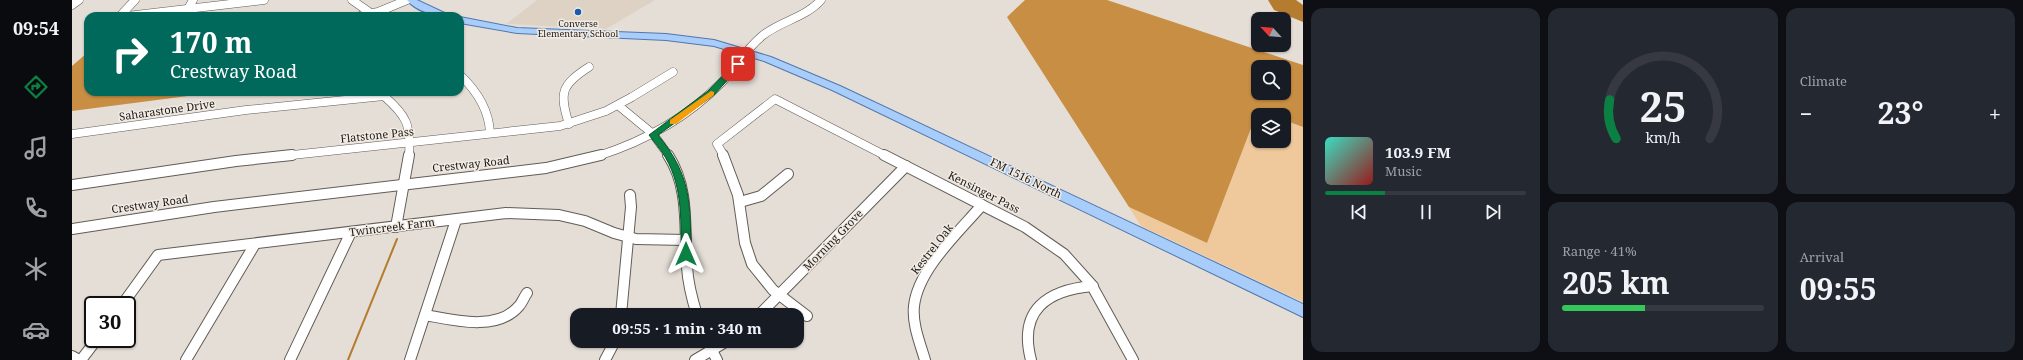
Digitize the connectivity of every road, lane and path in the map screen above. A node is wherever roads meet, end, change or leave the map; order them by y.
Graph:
1 (79, 0) edge
2 (135, 0) edge
3 (193, 0) edge
4 (264, 0) edge
5 (352, 0) edge
6 (407, 0) edge
7 (411, 0) edge
8 (821, 0) edge
9 (250, 1) edge
10 (72, 5) edge
11 (188, 9) junction
12 (124, 12) edge
13 (162, 12) edge
14 (369, 12) edge
15 (377, 12) edge
16 (435, 12) edge
17 (464, 21) edge
18 (747, 52) junction
19 (589, 67) dead end
20 (673, 72) dead end
21 (464, 79) edge
22 (619, 106) junction
23 (569, 124) junction
24 (490, 133) junction
25 (72, 134) edge
26 (653, 135) junction
27 (410, 142) junction
28 (906, 166) junction
29 (788, 174) dead end
30 (405, 184) junction
31 (72, 185) edge
32 (630, 195) dead end
33 (740, 202) junction
34 (982, 205) junction
35 (456, 220) junction
36 (396, 227) junction
37 (72, 229) edge
38 (351, 232) junction
39 (628, 237) junction
40 (686, 240) junction
41 (255, 244) junction
42 (1093, 286) junction
43 (527, 293) dead end
44 (779, 295) junction
45 (128, 296) edge
46 (622, 308) edge
47 (695, 308) edge
48 (766, 308) edge
49 (1303, 311) edge
50 (424, 316) junction
51 (807, 316) dead end
52 (90, 348) edge
53 (612, 348) edge
54 (712, 351) edge
55 (72, 356) edge
56 (80, 360) edge
57 (186, 360) edge
58 (290, 360) edge
59 (410, 360) edge
60 (606, 360) edge
61 (695, 360) edge
62 (925, 360) edge
63 (1031, 360) edge
64 (1133, 360) edge

1 - 10 street
2 - 12 street
3 - 11 street
4 - 9 street
5 - 14 street
6 - 15 street
7 - 16 main road
8 - 18 street, Crestway Road
9 - 11 street
11 - 13 street
17 - 18 main road, FM 1516 North
18 - 26 street, Crestway Road
18 - 49 main road, FM 1516 North
19 - 23 street
20 - 22 street, Flatstone Pass
21 - 24 street
22 - 23 street, Flatstone Pass
22 - 26 street
23 - 24 street, Flatstone Pass
24 - 27 street, Flatstone Pass
25 - 27 street, Saharastone Drive
26 - 30 street, Crestway Road
26 - 40 street
27 - 30 street
27 - 31 street, Flatstone Pass
28 - 33 street, Kensinger Pass
28 - 34 street, Kensinger Pass
28 - 44 street, Morning Grove
29 - 33 street
30 - 36 street
30 - 37 street, Crestway Road
32 - 39 street
33 - 44 street
34 - 42 street, Kensinger Pass
34 - 62 street, Kestrel Oak
35 - 36 street, Twincreek Farm
35 - 39 street, Twincreek Farm
35 - 50 street
36 - 38 street, Twincreek Farm
38 - 41 street, Twincreek Farm
38 - 58 street
39 - 40 street, Twincreek Farm
39 - 46 street
40 - 47 street
41 - 45 street, Twincreek Farm
41 - 57 street
42 - 63 street
42 - 64 street, Kensinger Pass
43 - 50 street
44 - 48 street, Morning Grove
44 - 51 street
50 - 59 street
52 - 56 street
53 - 60 street
54 - 61 street
55 - 56 street

